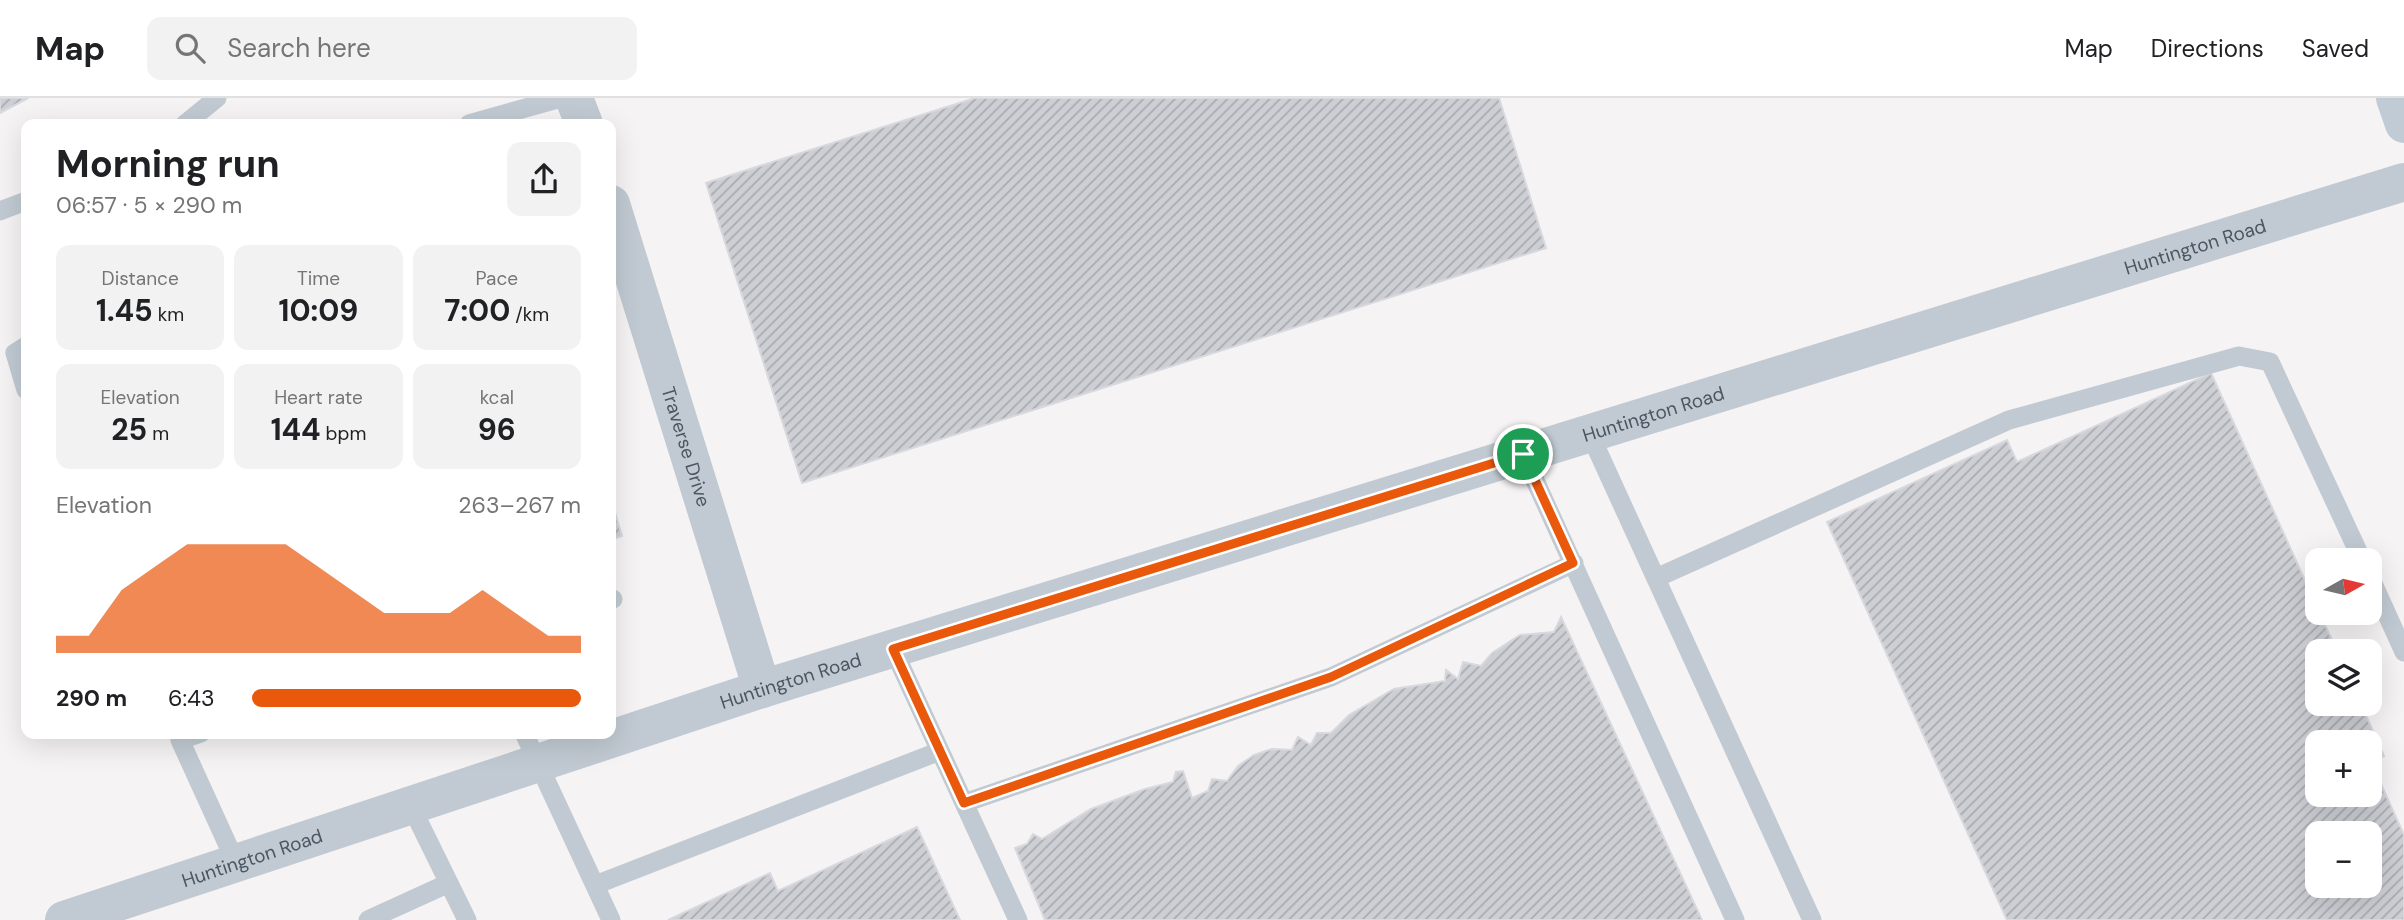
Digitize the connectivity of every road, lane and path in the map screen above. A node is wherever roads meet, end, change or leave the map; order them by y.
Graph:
1 (217, 98) edge
2 (561, 98) edge
3 (574, 98) edge
4 (2395, 98) edge
5 (191, 119) edge
6 (487, 119) edge
7 (582, 119) edge
8 (2404, 124) edge
9 (2404, 182) edge
10 (21, 203) edge
11 (0, 211) edge
12 (616, 220) edge
13 (21, 349) edge
14 (21, 373) edge
15 (1589, 432) junction
16 (1523, 454) junction
17 (2356, 548) edge
18 (1573, 563) junction
19 (1656, 578) junction
20 (2382, 603) edge
21 (893, 649) junction
22 (2404, 652) edge
23 (762, 689) junction
24 (616, 726) edge
25 (179, 739) edge
26 (567, 739) edge
27 (532, 748) edge
28 (940, 751) junction
29 (964, 803) junction
30 (411, 806) junction
31 (236, 863) junction
32 (449, 883) junction
33 (595, 885) junction
34 (64, 920) edge
35 (368, 920) edge
36 (467, 920) edge
37 (611, 920) edge
38 (1018, 920) edge
39 (1735, 920) edge
40 (1812, 920) edge

1 - 5 lane
2 - 6 lane
3 - 7 street
4 - 8 street
9 - 15 street, Huntington Road
10 - 11 lane
12 - 23 street, Traverse Drive
13 - 14 lane
15 - 16 street, Huntington Road
15 - 19 lane
16 - 18 lane
16 - 21 street, Huntington Road
17 - 19 lane
18 - 29 lane
18 - 39 lane
19 - 40 lane
20 - 22 lane
21 - 23 street, Huntington Road
21 - 28 lane
23 - 24 street, Huntington Road
25 - 31 lane
26 - 27 street, Huntington Road
27 - 30 street, Huntington Road
27 - 33 lane
28 - 29 lane
28 - 33 lane
29 - 38 lane
30 - 31 street, Huntington Road
30 - 32 lane
31 - 34 street, Huntington Road
32 - 35 lane
32 - 36 lane
33 - 37 lane

